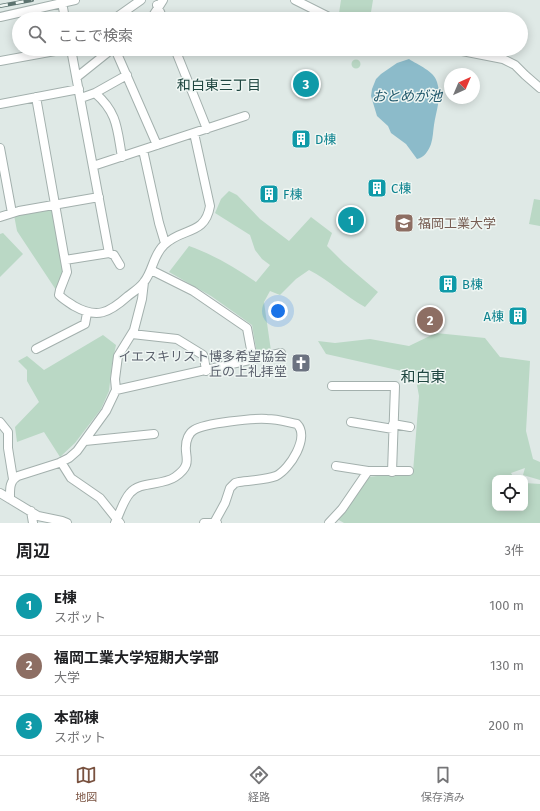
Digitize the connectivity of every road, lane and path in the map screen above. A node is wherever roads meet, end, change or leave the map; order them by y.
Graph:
1 (75, 0) edge
2 (141, 0) edge
3 (163, 0) edge
4 (295, 0) edge
5 (62, 2) junction
6 (157, 4) edge
7 (21, 12) edge
8 (64, 12) edge
9 (124, 12) edge
10 (319, 12) edge
11 (12, 14) edge
12 (0, 17) edge
13 (28, 56) edge
14 (73, 56) edge
15 (103, 56) edge
16 (118, 56) edge
17 (178, 56) edge
18 (484, 56) edge
19 (0, 61) edge
20 (127, 74) junction
21 (77, 76) junction
22 (540, 88) edge
23 (79, 89) junction
24 (95, 93) junction
25 (36, 97) junction
26 (81, 98) junction
27 (0, 104) edge
28 (245, 116) dead end
29 (208, 128) junction
30 (194, 133) junction
31 (157, 145) junction
32 (0, 148) edge
33 (143, 150) junction
34 (122, 157) junction
35 (93, 166) junction
36 (99, 197) junction
37 (55, 205) junction
38 (12, 213) junction
39 (0, 217) edge
40 (165, 243) junction
41 (109, 253) junction
42 (65, 260) junction
43 (120, 265) dead end
44 (151, 270) junction
45 (144, 282) junction
46 (87, 313) junction
47 (132, 334) junction
48 (36, 349) dead end
49 (281, 353) dead end
50 (253, 360) junction
51 (206, 370) junction
52 (332, 386) dead end
53 (116, 390) junction
54 (0, 422) edge
55 (351, 422) dead end
56 (393, 427) junction
57 (410, 427) dead end
58 (154, 434) dead end
59 (85, 441) junction
60 (61, 462) junction
61 (336, 466) dead end
62 (368, 471) junction
63 (409, 471) dead end
64 (392, 472) junction
65 (13, 479) junction
66 (0, 493) edge
67 (10, 498) junction
68 (31, 511) junction
69 (117, 522) edge
70 (33, 523) edge
71 (67, 523) edge
72 (204, 523) edge
73 (215, 523) edge
74 (329, 523) edge

1 - 5 street
2 - 9 street
3 - 6 street
4 - 10 street
5 - 7 street
5 - 8 street
11 - 12 street
13 - 19 street
14 - 21 street
15 - 21 street
16 - 20 street
17 - 29 street
18 - 22 street
20 - 24 street
20 - 31 street
21 - 23 street
23 - 25 street
23 - 26 street
24 - 26 street
24 - 34 street
25 - 27 street
25 - 37 street
26 - 35 street
28 - 29 street
29 - 30 street
30 - 31 street
30 - 40 street
31 - 33 street
32 - 38 street
33 - 34 street
33 - 40 street
34 - 35 street
35 - 36 street
36 - 37 street
36 - 41 street
37 - 38 street
37 - 42 street
38 - 39 street
40 - 44 street
41 - 42 street
41 - 43 street
42 - 46 street
44 - 45 street
44 - 50 street
45 - 46 street
45 - 47 street
46 - 48 street
47 - 51 street
47 - 53 street
49 - 50 street
50 - 51 street
51 - 53 street
52 - 56 street
53 - 59 street
54 - 65 street
55 - 56 street
56 - 57 street
56 - 64 street
58 - 59 street
59 - 60 street
60 - 65 street
60 - 69 street
61 - 62 street
62 - 64 street
62 - 74 street
63 - 64 street
65 - 67 street
66 - 67 street
67 - 68 street
68 - 70 street
68 - 71 street
69 - 73 street
72 - 73 street

